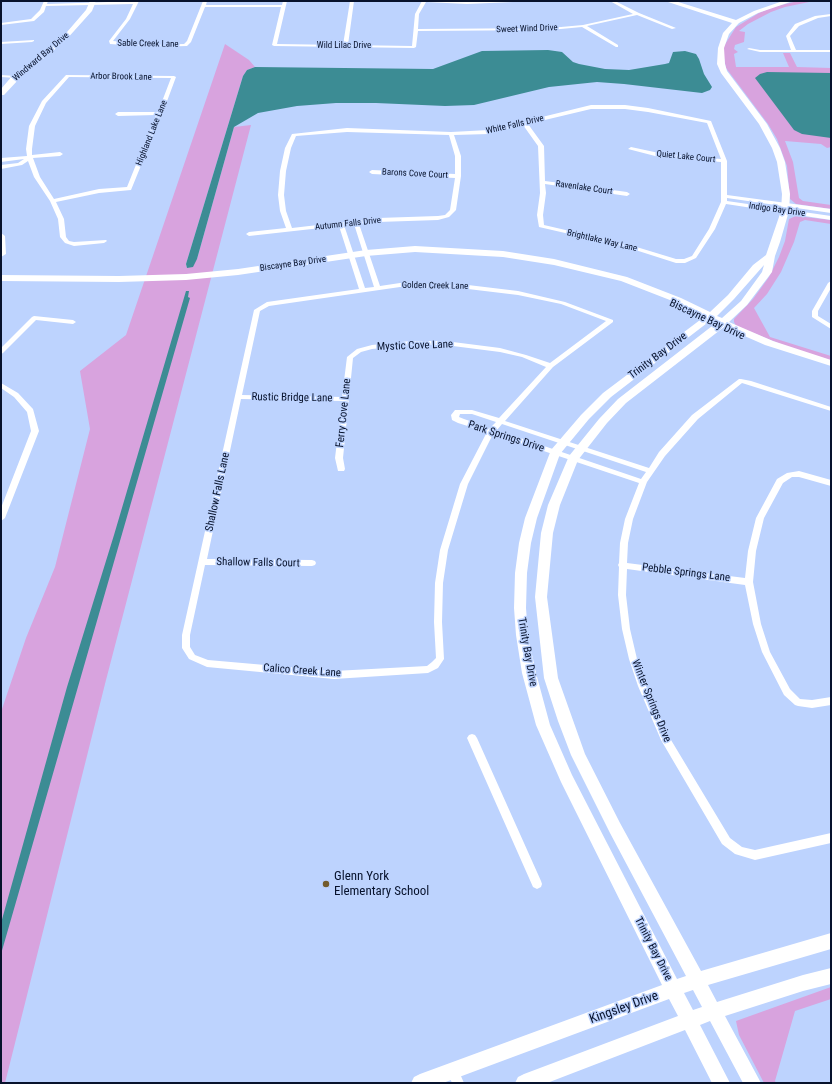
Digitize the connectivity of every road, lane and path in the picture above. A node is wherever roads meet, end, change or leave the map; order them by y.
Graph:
1 (352, 1) edge
2 (425, 1) edge
3 (513, 1) edge
4 (612, 1) edge
5 (668, 1) edge
6 (790, 1) edge
7 (92, 2) edge
8 (137, 2) edge
9 (45, 3) edge
10 (204, 3) edge
11 (285, 4) edge
12 (637, 14) junction
13 (831, 15) edge
14 (737, 22) junction
15 (1, 24) edge
16 (583, 26) junction
17 (674, 28) dead end
18 (416, 30) junction
19 (32, 41) dead end
20 (1, 43) edge
21 (345, 46) junction
22 (616, 46) dead end
23 (749, 49) dead end
24 (794, 51) junction
25 (831, 51) edge
26 (1, 76) edge
27 (16, 77) junction
28 (174, 77) joint
29 (1, 93) edge
30 (161, 113) junction
31 (118, 114) dead end
32 (709, 122) joint
33 (525, 124) junction
34 (451, 134) junction
35 (631, 149) dead end
36 (60, 154) dead end
37 (30, 158) junction
38 (1, 160) edge
39 (724, 161) junction
40 (1, 167) edge
41 (372, 172) dead end
42 (458, 176) junction
43 (542, 182) junction
44 (627, 194) dead end
45 (724, 199) junction
46 (53, 201) junction
47 (785, 208) junction
48 (831, 211) edge
49 (831, 218) edge
50 (356, 222) junction
51 (341, 224) junction
52 (290, 230) junction
53 (249, 234) dead end
54 (1, 236) edge
55 (104, 241) dead end
56 (366, 253) junction
57 (1, 254) edge
58 (351, 255) junction
59 (1, 278) edge
60 (831, 283) edge
61 (377, 288) junction
62 (362, 290) junction
63 (257, 310) joint
64 (715, 321) junction
65 (73, 322) dead end
66 (831, 326) edge
67 (1, 352) edge
68 (350, 357) joint
69 (831, 363) edge
70 (551, 366) junction
71 (831, 368) edge
72 (1, 385) edge
73 (238, 397) junction
74 (345, 399) junction
75 (831, 408) edge
76 (500, 422) junction
77 (491, 432) junction
78 (559, 448) junction
79 (577, 454) junction
80 (341, 469) dead end
81 (650, 471) junction
82 (643, 482) junction
83 (831, 483) edge
84 (1, 518) edge
85 (203, 562) junction
86 (312, 563) dead end
87 (622, 565) junction
88 (749, 582) junction
89 (207, 663) joint
90 (831, 701) edge
91 (472, 738) dead end
92 (831, 838) edge
93 (537, 884) dead end
94 (831, 941) edge
95 (831, 976) edge
96 (697, 980) junction
97 (674, 989) junction
98 (714, 1011) junction
99 (689, 1020) junction
100 (456, 1077) edge
101 (420, 1083) edge
102 (524, 1083) edge
103 (721, 1083) edge
104 (752, 1083) edge

1 - 21 street
2 - 3 street
2 - 18 street
4 - 12 street
5 - 14 street
6 - 14 street, Trinity Bay Drive
7 - 8 street
7 - 9 street
7 - 27 street, Windward Bay Drive
8 - 10 street, Sable Creek Lane
9 - 15 street
10 - 11 street
11 - 21 street, Wild Lilac Drive
12 - 16 street, Sweet Wind Drive
12 - 17 street
13 - 24 street
14 - 47 street, Trinity Bay Drive
16 - 18 street, Sweet Wind Drive
16 - 22 street
18 - 21 street, Wild Lilac Drive
19 - 20 street
23 - 24 street
24 - 25 street
26 - 27 street
27 - 29 street, Windward Bay Drive
28 - 30 street, Highland Lake Lane
28 - 37 street, Arbor Brook Lane
30 - 31 street
30 - 46 street, Highland Lake Lane
32 - 33 street, White Falls Drive
32 - 39 street, Quiet Lake Court
33 - 34 street, White Falls Drive
33 - 43 street
34 - 42 street
34 - 52 street, White Falls Drive
35 - 39 street, Quiet Lake Court
36 - 37 street
37 - 38 street
37 - 40 street
37 - 46 street
39 - 45 street
41 - 42 street, Barons Cove Court
42 - 50 street, Autumn Falls Drive
43 - 44 street, Ravenlake Court
43 - 45 street, Brightlake Way Lane
45 - 47 street, Indigo Bay Drive
46 - 55 street
47 - 48 street, Indigo Bay Drive
47 - 49 street, Indigo Bay Drive
47 - 64 street, Trinity Bay Drive
50 - 51 street, Autumn Falls Drive
50 - 56 street
51 - 52 street, Autumn Falls Drive
51 - 58 street
52 - 53 street, Autumn Falls Drive
54 - 57 street
56 - 58 street, Biscayne Bay Drive
56 - 61 street
56 - 64 street, Biscayne Bay Drive
58 - 59 street, Biscayne Bay Drive
58 - 62 street
60 - 66 street
61 - 62 street, Golden Creek Lane
61 - 70 street, Golden Creek Lane
62 - 63 street, Golden Creek Lane
63 - 73 street, Shallow Falls Lane
64 - 69 street, Biscayne Bay Drive
64 - 71 street, Biscayne Bay Drive
64 - 78 street, Trinity Bay Drive
64 - 79 street, Trinity Bay Drive
65 - 67 street
68 - 70 street, Mystic Cove Lane
68 - 74 street, Ferry Cove Lane
70 - 76 street
72 - 84 street
73 - 74 street, Rustic Bridge Lane
73 - 85 street, Shallow Falls Lane
74 - 80 street, Ferry Cove Lane
75 - 81 street, Winter Springs Drive
76 - 77 street
76 - 77 street, Park Springs Drive
76 - 78 street, Park Springs Drive
77 - 78 street, Park Springs Drive
77 - 89 street, Calico Creek Lane
78 - 79 street, Park Springs Drive
78 - 79 street, Park Springs Drive
78 - 97 street, Trinity Bay Drive
79 - 81 street, Park Springs Drive
79 - 82 street, Park Springs Drive
79 - 96 street, Trinity Bay Drive
81 - 82 street, Winter Springs Drive
82 - 87 street, Winter Springs Drive
83 - 88 street
85 - 86 street, Shallow Falls Court
85 - 89 street, Shallow Falls Lane
87 - 88 street, Pebble Springs Lane
87 - 92 street, Winter Springs Drive
88 - 90 street
91 - 93 street
94 - 96 street, Kingsley Drive
95 - 98 street
96 - 97 street, Kingsley Drive
96 - 98 street, Trinity Bay Drive
97 - 99 street, Trinity Bay Drive
97 - 100 street, Kingsley Drive
98 - 99 street
98 - 104 street, Trinity Bay Drive
99 - 102 street
99 - 103 street, Trinity Bay Drive
100 - 101 street, Kingsley Drive

